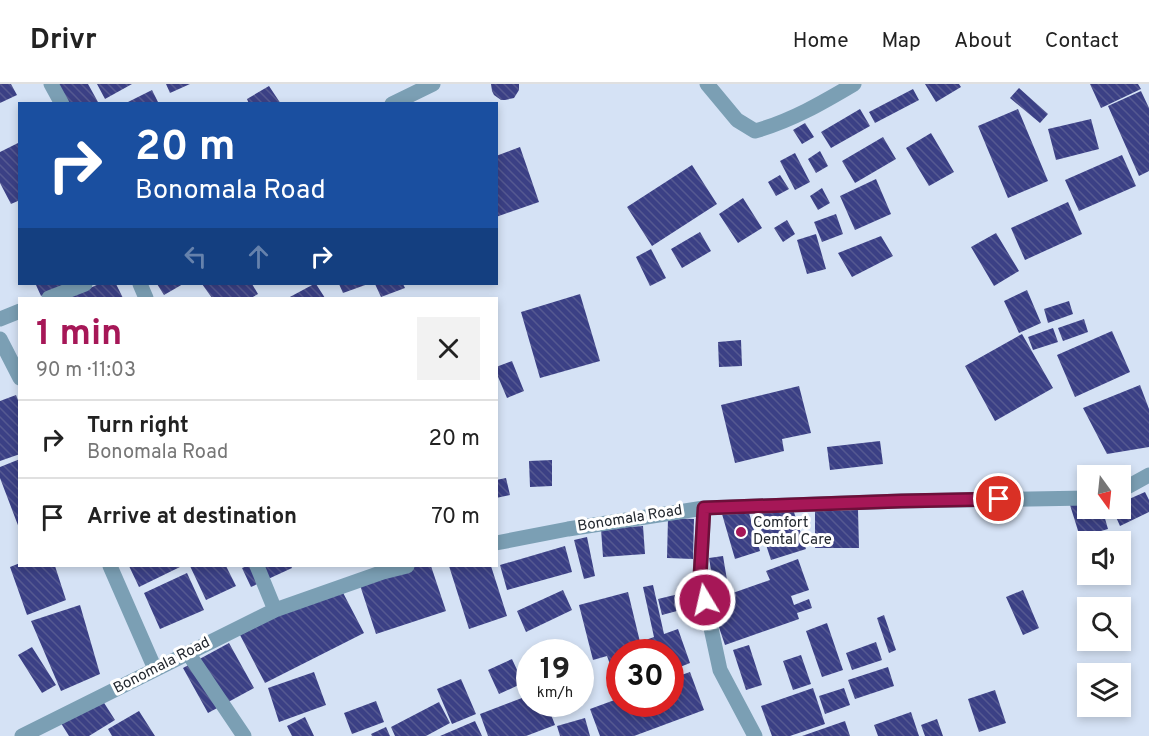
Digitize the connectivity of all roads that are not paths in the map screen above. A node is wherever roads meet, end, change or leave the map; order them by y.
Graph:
1 (51, 84) edge
2 (433, 84) edge
3 (707, 84) edge
4 (854, 84) edge
5 (61, 102) edge
6 (396, 102) edge
7 (82, 285) edge
8 (52, 297) edge
9 (18, 312) edge
10 (0, 319) edge
11 (0, 339) edge
12 (18, 374) edge
13 (1149, 476) edge
14 (1131, 485) edge
15 (1077, 498) edge
16 (704, 508) junction
17 (498, 543) edge
18 (110, 567) edge
19 (257, 567) edge
20 (403, 567) edge
21 (275, 609) junction
22 (188, 653) junction
23 (155, 669) junction
24 (22, 736) edge
25 (244, 736) edge
26 (755, 736) edge

1 - 5 street
2 - 6 street
3 - 4 street
7 - 8 street
9 - 10 street
11 - 12 street
13 - 14 street
15 - 16 street, Bonomala Road
16 - 17 street, Bonomala Road
16 - 26 street
18 - 23 street
19 - 21 street
20 - 21 street, Bonomala Road
21 - 22 street, Bonomala Road
22 - 23 street, Bonomala Road
22 - 25 street
23 - 24 street, Bonomala Road

